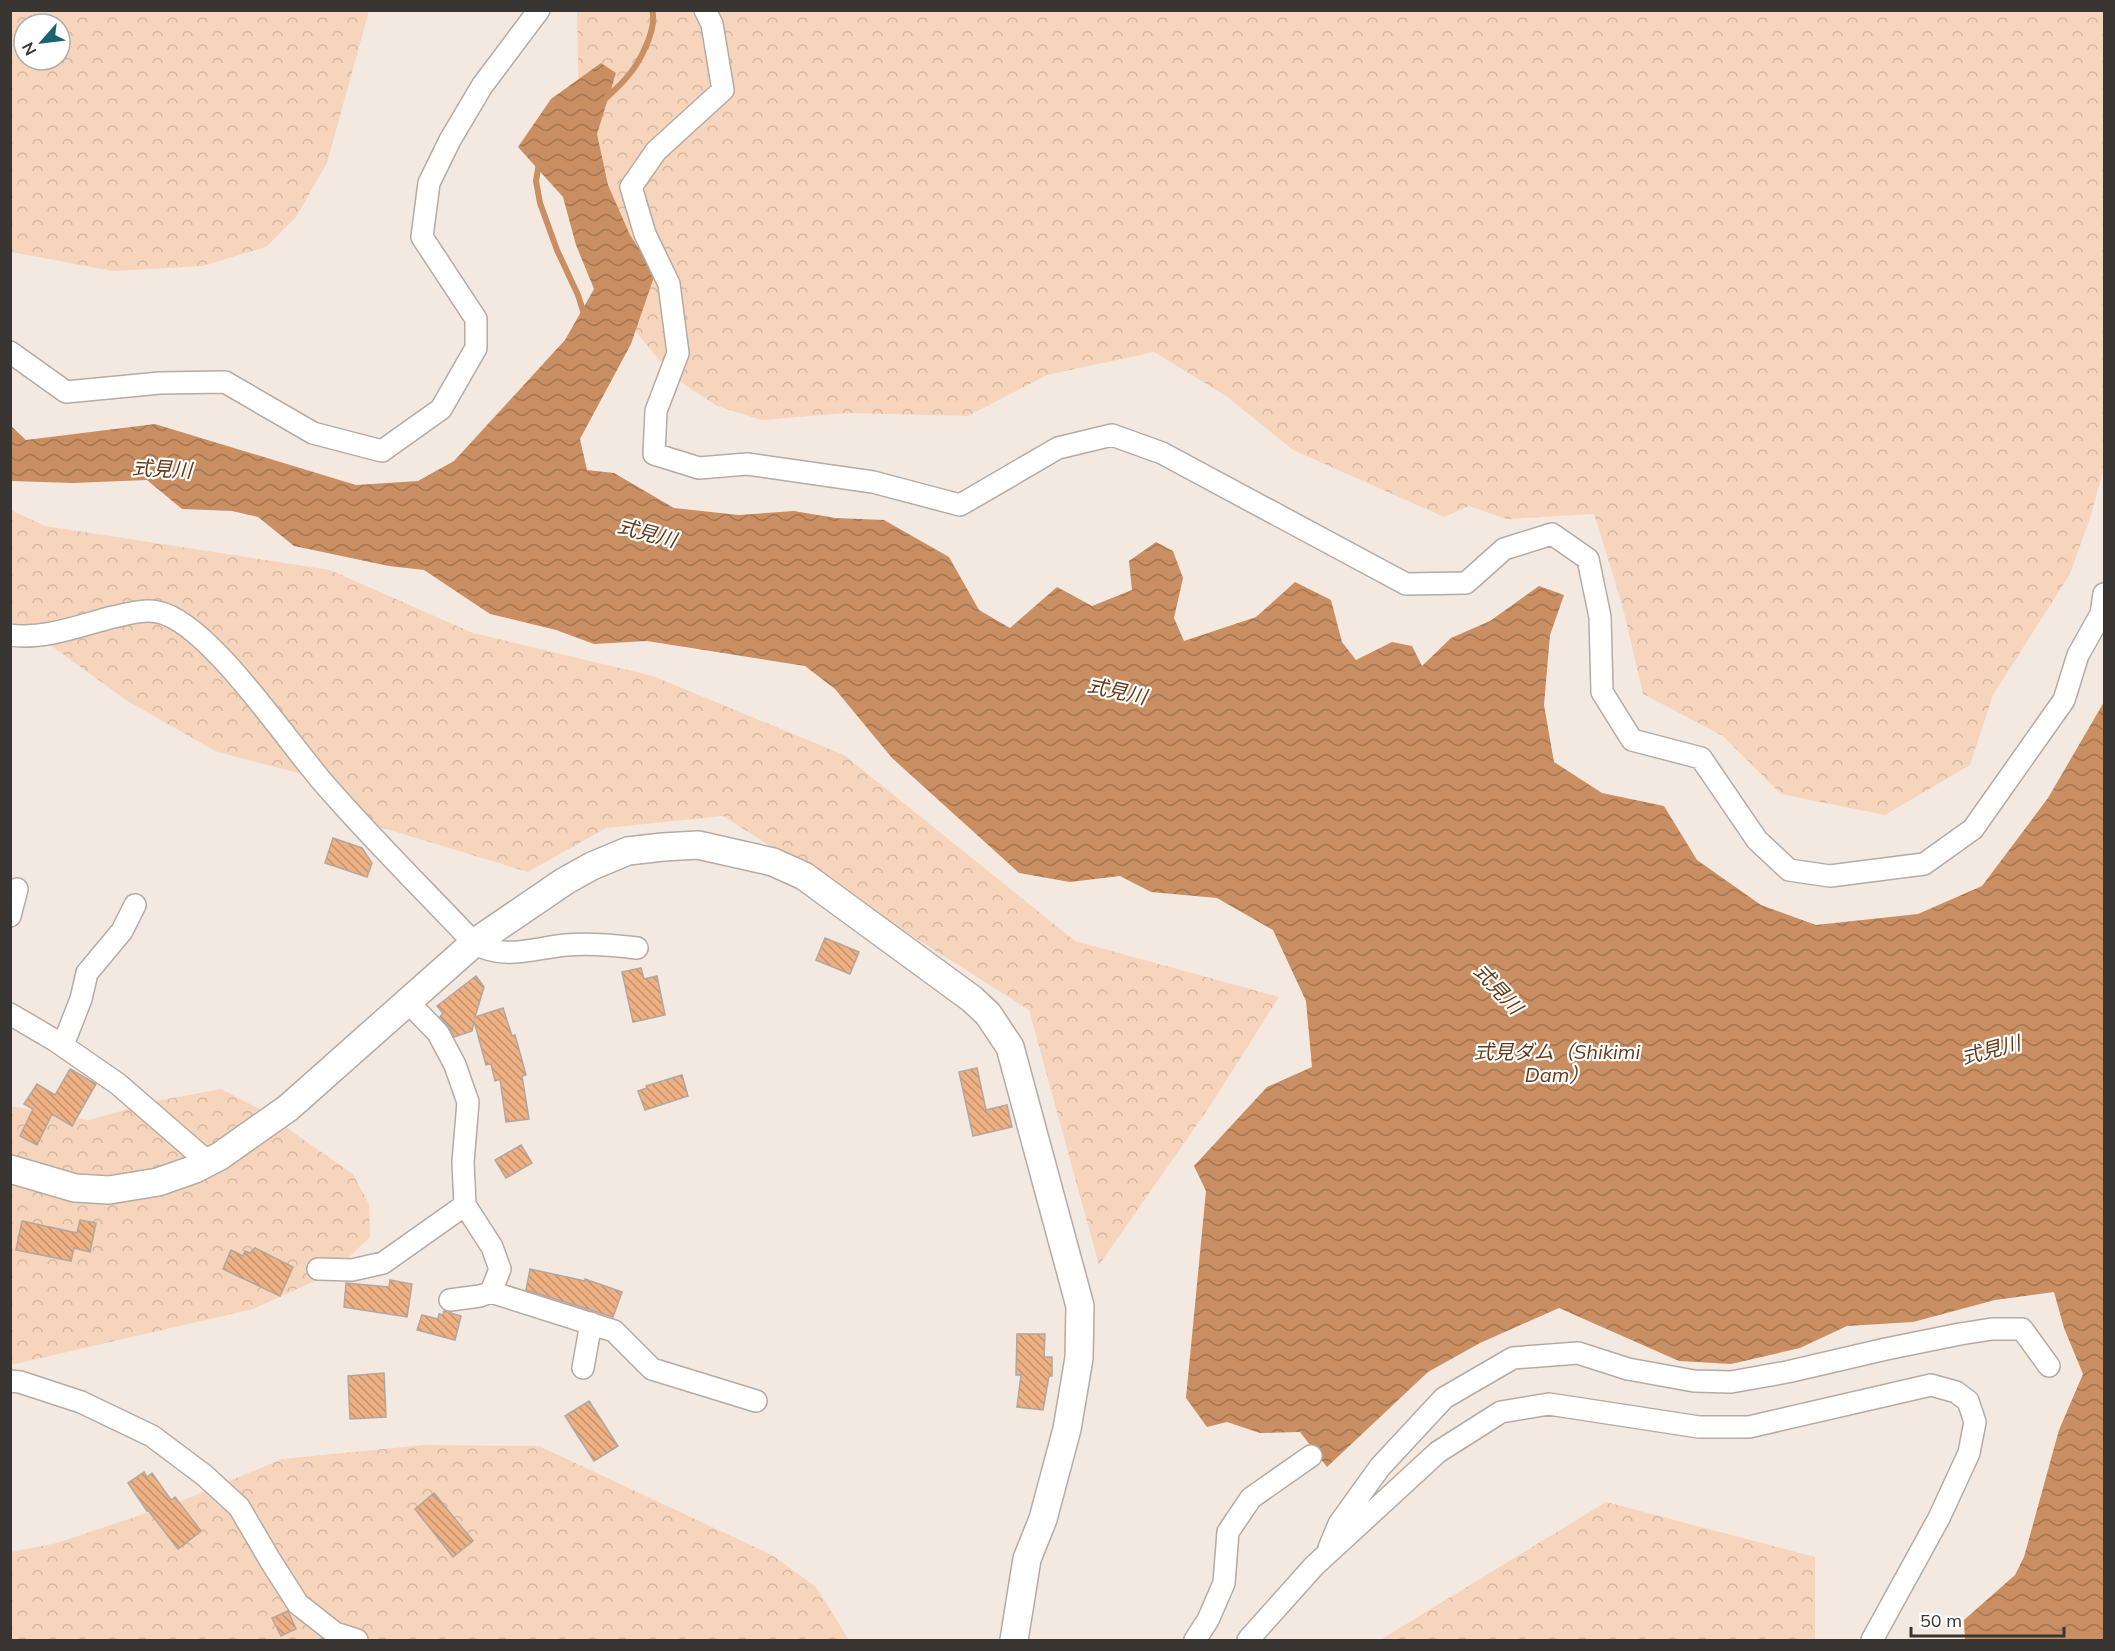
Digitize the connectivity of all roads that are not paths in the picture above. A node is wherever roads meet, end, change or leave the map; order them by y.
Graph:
1 (539, 10) edge
2 (705, 10) edge
3 (10, 352) edge
4 (2104, 594) edge
5 (10, 635) edge
6 (17, 889) dead end
7 (135, 905) dead end
8 (10, 916) edge
9 (474, 943) junction
10 (637, 948) dead end
11 (408, 1002) junction
12 (10, 1014) edge
13 (63, 1046) junction
14 (208, 1162) junction
15 (10, 1169) edge
16 (465, 1205) junction
17 (318, 1269) dead end
18 (491, 1292) junction
19 (450, 1300) dead end
20 (591, 1323) junction
21 (2049, 1366) dead end
22 (583, 1368) dead end
23 (10, 1381) edge
24 (756, 1401) dead end
25 (1311, 1456) dead end
26 (1325, 1557) junction
27 (357, 1641) edge
28 (1014, 1641) edge
29 (1195, 1641) edge
30 (1248, 1641) edge
31 (1872, 1641) edge

1 - 3 street
2 - 4 street
5 - 9 street
6 - 8 street
7 - 13 street
9 - 10 street
9 - 11 street
9 - 28 street
11 - 14 street
11 - 16 street
12 - 13 street
13 - 14 street
14 - 15 street
16 - 17 street
16 - 18 street
18 - 19 street
18 - 20 street
20 - 22 street
20 - 24 street
21 - 26 street
23 - 27 street
25 - 29 street
26 - 30 street
26 - 31 street

